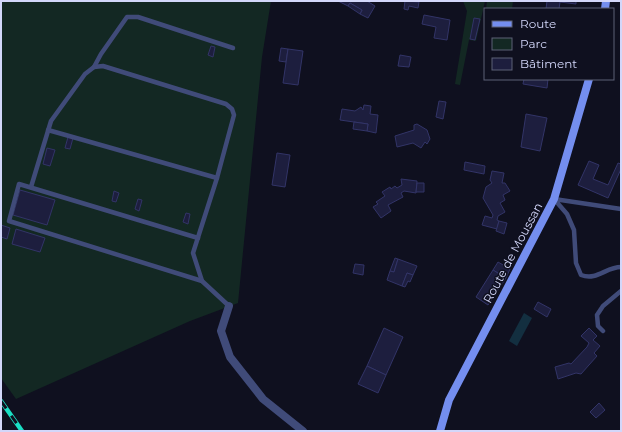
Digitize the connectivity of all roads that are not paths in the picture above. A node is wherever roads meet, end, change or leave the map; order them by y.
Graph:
1 (232, 48) dead end
2 (94, 67) junction
3 (589, 80) edge
4 (48, 130) junction
5 (217, 178) junction
6 (31, 187) junction
7 (554, 200) junction
8 (621, 209) edge
9 (198, 238) junction
10 (621, 267) edge
11 (202, 281) junction
12 (621, 291) edge
13 (229, 306) joint
14 (603, 332) dead end
15 (303, 431) edge
16 (440, 431) edge

1 - 2 lane
2 - 4 lane
2 - 5 lane
3 - 7 street, Route de Moussan
4 - 5 lane
4 - 6 lane
5 - 9 lane
6 - 9 lane
6 - 11 lane
7 - 8 lane
7 - 10 lane
7 - 16 street, Route de Moussan
9 - 11 lane
11 - 13 lane
12 - 14 lane
13 - 15 street

